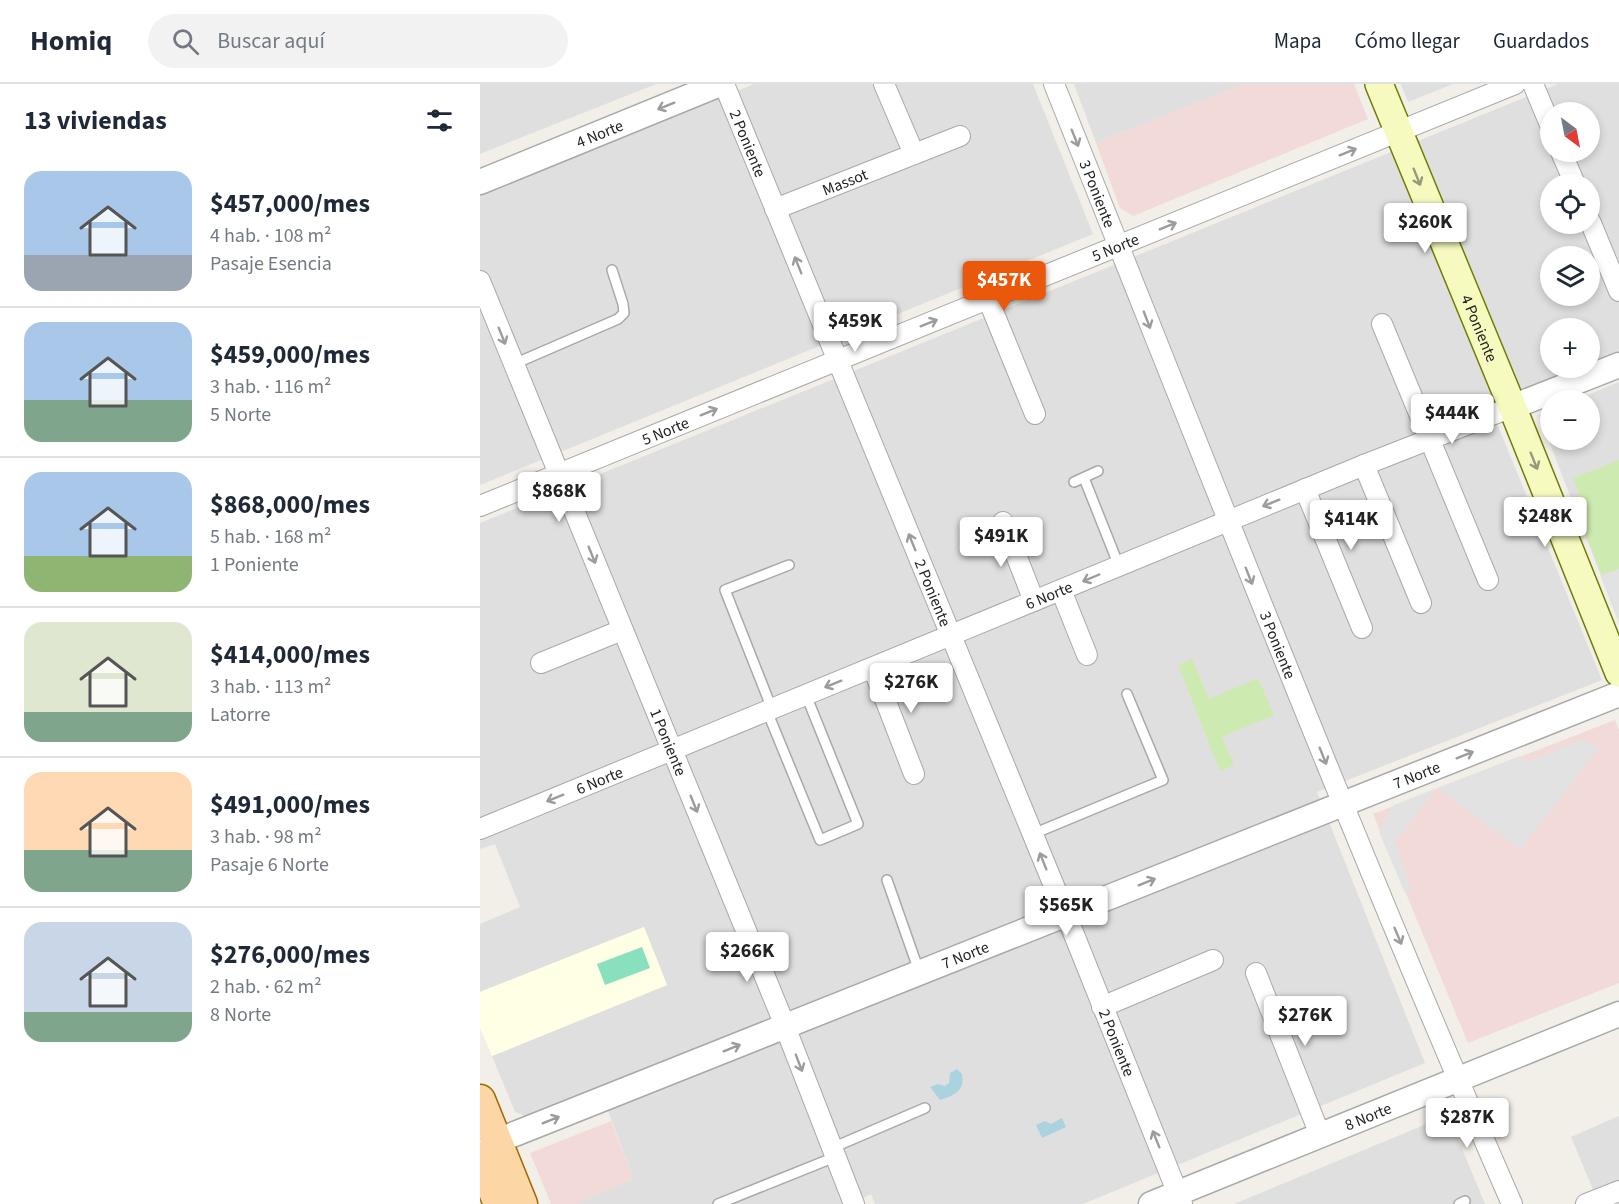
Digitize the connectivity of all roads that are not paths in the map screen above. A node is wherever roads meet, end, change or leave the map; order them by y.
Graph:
1 (722, 84) edge
2 (884, 84) edge
3 (1054, 84) edge
4 (1379, 84) edge
5 (1515, 84) edge
6 (1533, 84) edge
7 (1541, 102) edge
8 (1398, 131) junction
9 (960, 136) dead end
10 (914, 154) junction
11 (480, 182) edge
12 (775, 208) junction
13 (1595, 234) edge
14 (1118, 246) junction
15 (612, 270) dead end
16 (480, 282) edge
17 (1619, 291) edge
18 (988, 299) junction
19 (1382, 324) dead end
20 (838, 360) junction
21 (514, 364) junction
22 (1619, 365) edge
23 (1512, 407) junction
24 (1035, 414) dead end
25 (1429, 439) junction
26 (1364, 465) junction
27 (1098, 471) dead end
28 (559, 474) junction
29 (1084, 478) junction
30 (1074, 482) dead end
31 (1305, 489) junction
32 (480, 506) edge
33 (1003, 522) dead end
34 (1227, 522) junction
35 (789, 565) dead end
36 (1119, 566) junction
37 (1488, 580) dead end
38 (1061, 590) junction
39 (1034, 601) junction
40 (1422, 603) dead end
41 (1362, 628) dead end
42 (622, 630) junction
43 (951, 635) junction
44 (1087, 655) dead end
45 (541, 663) dead end
46 (873, 668) junction
47 (1619, 673) edge
48 (1127, 694) dead end
49 (1619, 694) edge
50 (806, 695) junction
51 (770, 710) junction
52 (672, 750) junction
53 (914, 774) dead end
54 (1343, 804) junction
55 (480, 829) edge
56 (1033, 834) junction
57 (886, 880) dead end
58 (1065, 915) junction
59 (1213, 960) dead end
60 (920, 973) junction
61 (1256, 973) dead end
62 (1102, 1007) junction
63 (1619, 1014) edge
64 (785, 1027) junction
65 (1457, 1080) junction
66 (480, 1100) edge
67 (925, 1108) dead end
68 (1320, 1135) junction
69 (834, 1152) junction
70 (489, 1170) edge
71 (1619, 1191) edge
72 (1180, 1198) edge
73 (522, 1204) edge
74 (718, 1204) edge
75 (854, 1204) edge
76 (1151, 1204) edge
77 (1512, 1204) edge
78 (1586, 1204) edge

1 -> 11 street, 4 Norte
1 - 12 street, 2 Poniente
2 - 10 street
3 -> 14 street, 3 Poniente
4 - 8 main road, 4 Poniente
5 - 8 street, 5 Norte
6 - 7 street
14 -> 8 street, 5 Norte
8 -> 23 main road, 4 Poniente
9 - 10 street, Massot
10 - 12 street, Massot
20 -> 12 street, 2 Poniente
13 - 17 street
14 - 18 street, 5 Norte
14 -> 34 street, 3 Poniente
15 - 21 lane
16 -> 21 street, 1 Poniente
20 -> 18 street, 5 Norte
18 - 24 street
19 - 25 street
28 -> 20 street, 5 Norte
43 -> 20 street, 2 Poniente
21 - 28 street, 1 Poniente
22 - 23 street, 6 Norte
23 - 25 street, 6 Norte
23 -> 47 main road, 4 Poniente
25 - 26 street, 6 Norte
25 - 37 street
26 - 31 street, 6 Norte
26 - 40 street
27 - 29 lane
28 - 32 street, 5 Norte
28 -> 42 street, 1 Poniente
29 - 30 lane
29 - 36 lane
31 -> 34 street, 6 Norte
31 - 41 street
33 - 39 street
34 - 36 street, 6 Norte
34 -> 54 street, 3 Poniente
35 - 51 lane
36 -> 38 street, 6 Norte
38 - 39 street, 6 Norte
38 - 44 street
39 - 43 street, 6 Norte
42 - 45 street
42 - 52 street, 1 Poniente
43 - 46 street, 6 Norte
43 - 56 street, 2 Poniente
46 -> 50 street, 6 Norte
46 - 53 street
48 - 56 lane
54 -> 49 street, 7 Norte
50 - 51 street, 6 Norte
50 - 51 lane
51 - 52 street, 6 Norte
52 -> 55 street, 6 Norte
52 -> 64 street, 1 Poniente
58 -> 54 street, 7 Norte
54 -> 65 street, 3 Poniente
58 -> 56 street, 2 Poniente
57 - 60 lane
58 - 60 street, 7 Norte
58 - 62 street, 2 Poniente
59 - 62 street
60 - 64 street, 7 Norte
61 - 68 street
72 -> 62 street, 2 Poniente
63 - 65 street, 8 Norte
64 -> 69 street, 1 Poniente
70 -> 64 street, 7 Norte
65 - 68 street, 8 Norte
65 - 77 street, 3 Poniente
66 - 70 main road
67 - 69 lane
68 - 72 street, 8 Norte
69 - 74 lane
69 - 75 street, 1 Poniente
70 - 73 main road
71 - 78 street
72 - 76 street, 8 Norte

